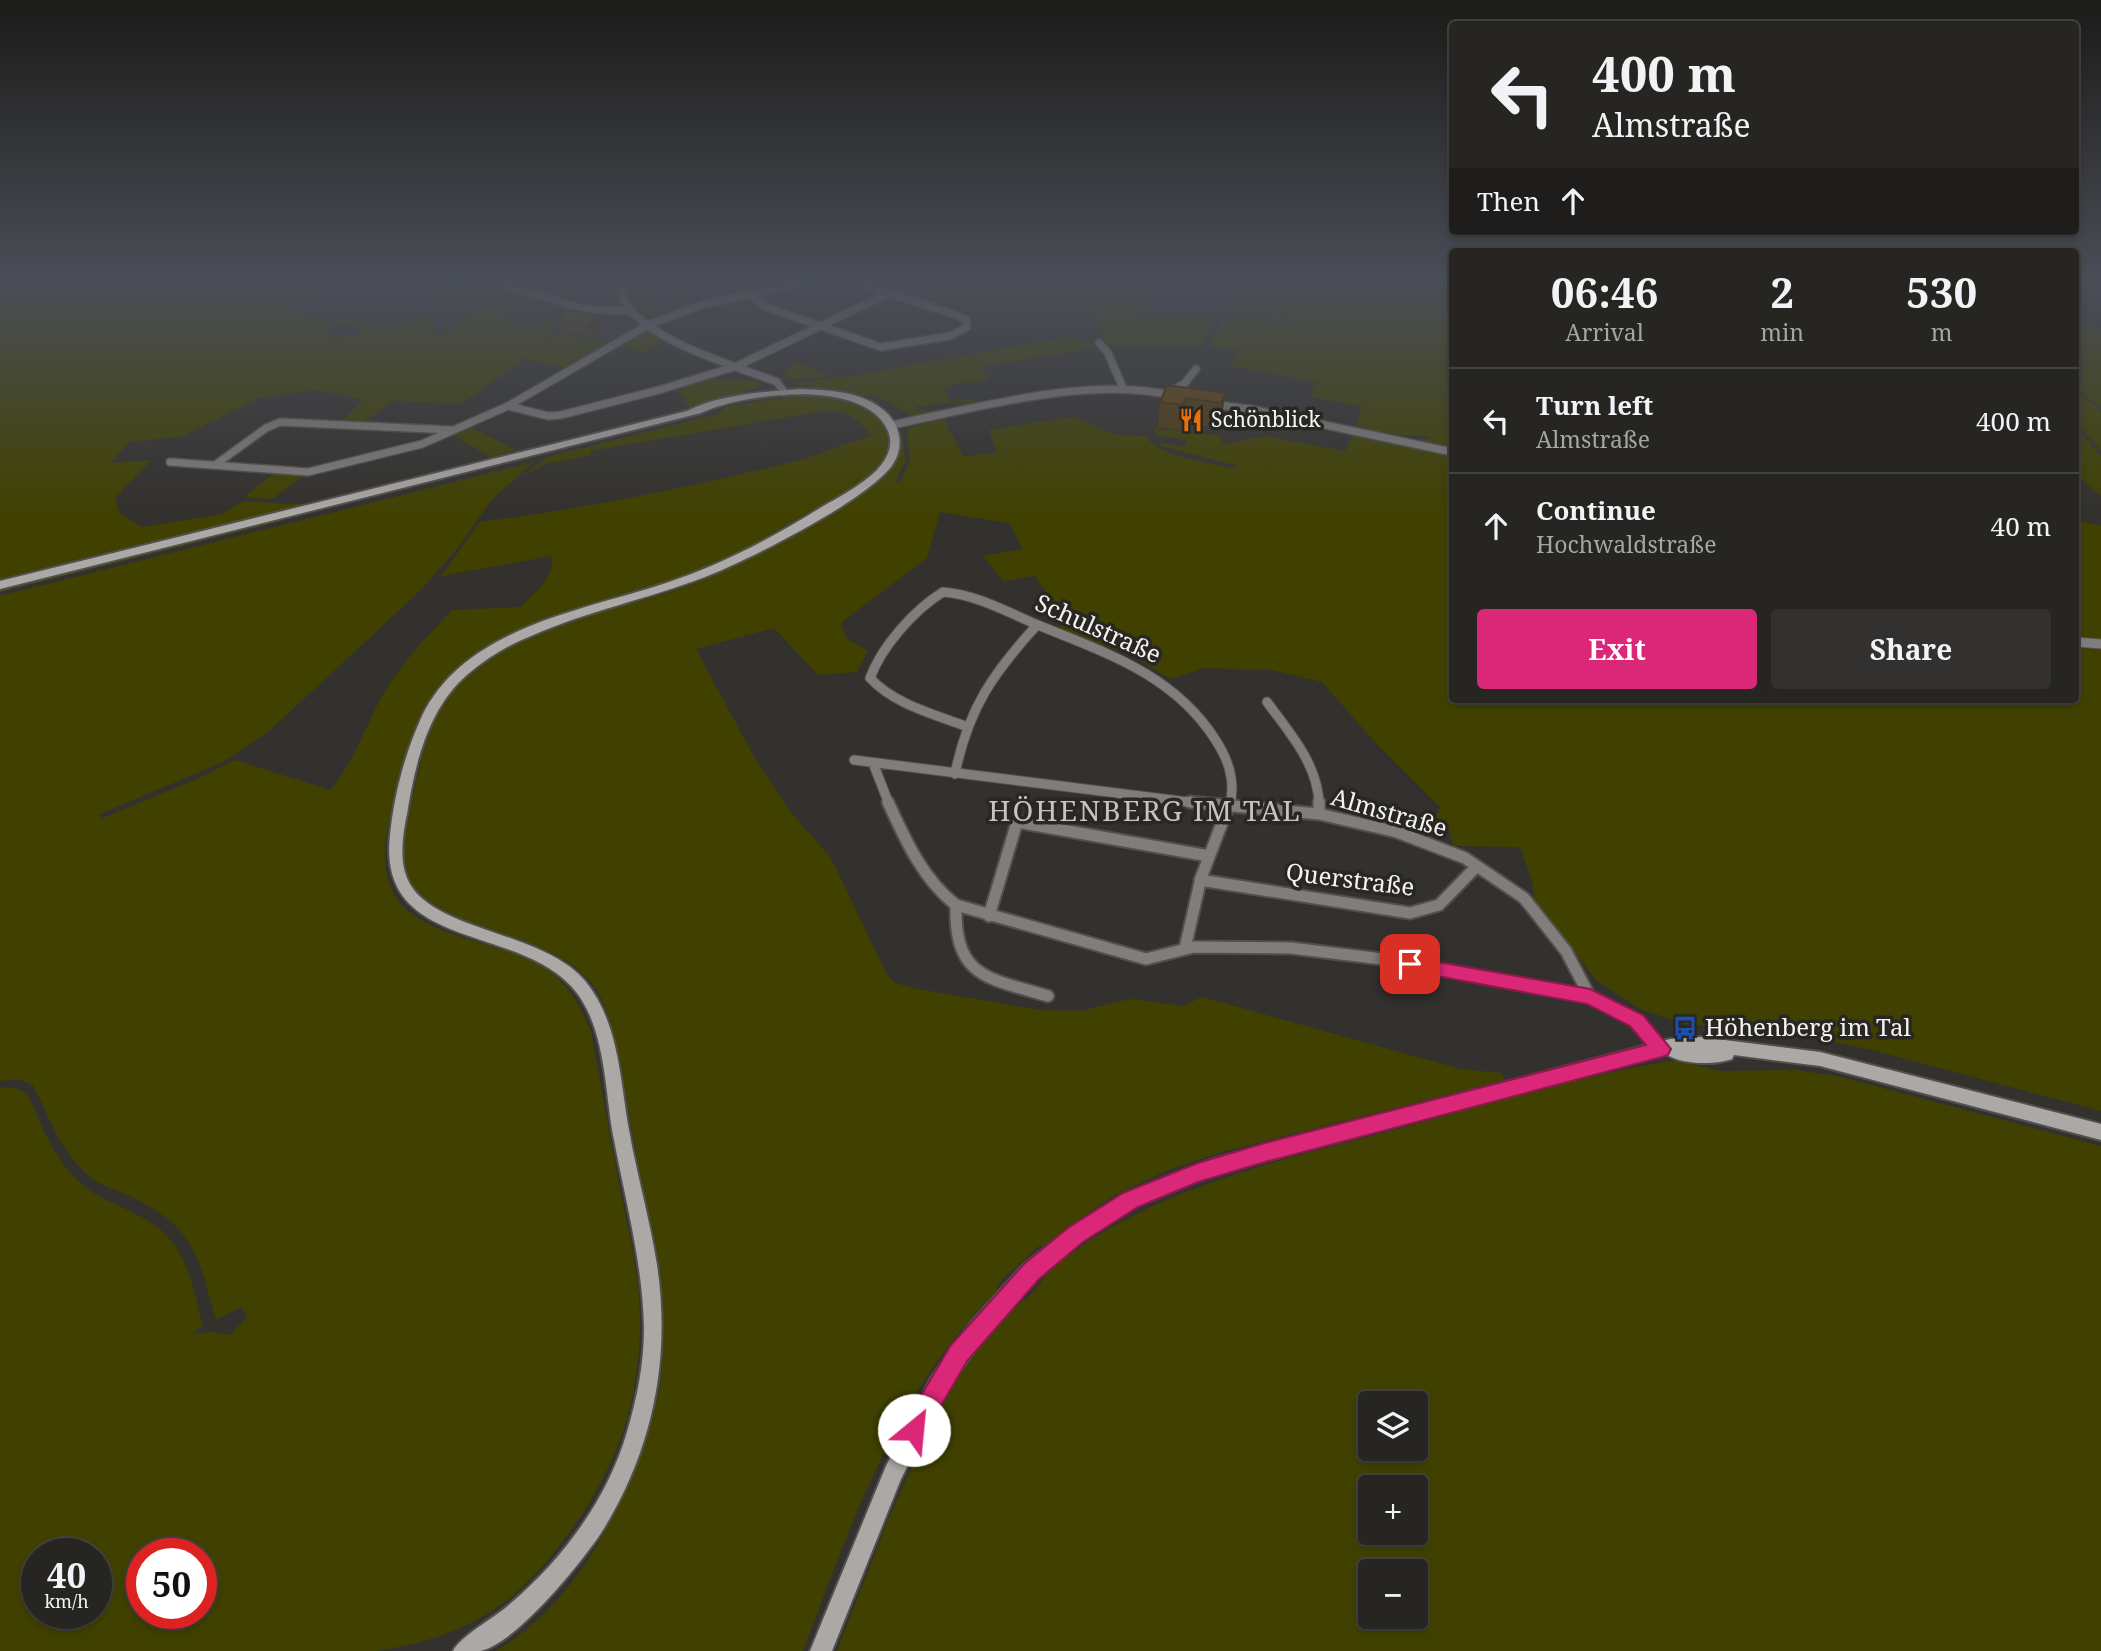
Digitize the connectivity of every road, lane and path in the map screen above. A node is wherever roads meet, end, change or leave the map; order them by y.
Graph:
1 (589, 359) edge
2 (722, 359) edge
3 (752, 359) edge
4 (1111, 359) edge
5 (737, 366) junction
6 (1196, 369) dead end
7 (768, 379) junction
8 (1124, 388) junction
9 (784, 392) junction
10 (1168, 393) junction
11 (773, 394) junction
12 (1185, 399) edge
13 (1205, 403) edge
14 (508, 406) junction
15 (892, 425) junction
16 (457, 430) junction
17 (1449, 451) edge
18 (170, 462) dead end
19 (215, 465) junction
20 (0, 585) edge
21 (1037, 625) junction
22 (2079, 642) edge
23 (2101, 644) edge
24 (1267, 702) dead end
25 (965, 726) junction
26 (854, 760) dead end
27 (873, 763) junction
28 (955, 774) junction
29 (1228, 807) junction
30 (1319, 814) junction
31 (1209, 856) junction
32 (1477, 866) junction
33 (1200, 880) junction
34 (956, 905) junction
35 (989, 916) junction
36 (1185, 948) junction
37 (1048, 996) dead end
38 (1590, 997) junction
39 (1662, 1049) junction
40 (2101, 1132) edge
41 (464, 1651) edge
42 (821, 1651) edge

1 - 14 street
2 - 5 street
3 - 5 street
4 - 8 street
5 - 7 street
5 - 14 street
6 - 10 street
7 - 9 street
7 - 11 street
8 - 10 street
8 - 15 street
9 - 11 main road
9 - 15 main road
10 - 12 street
11 - 20 main road
13 - 17 street
14 - 16 street
15 - 41 main road
16 - 19 street
16 - 19 street
18 - 19 street
21 - 25 street
21 - 25 street, Schulstraße
21 - 29 street, Schulstraße
22 - 23 street
24 - 30 street
25 - 28 street
26 - 27 street, Almstraße
27 - 28 street, Almstraße
27 - 34 street
28 - 29 street, Almstraße
29 - 30 street, Almstraße
29 - 31 street, Schulstraße
30 - 32 street, Almstraße
31 - 33 street, Schulstraße
31 - 35 street
32 - 33 street, Querstraße
32 - 38 street, Almstraße
33 - 36 street, Schulstraße
34 - 35 street
34 - 37 street
35 - 36 street
36 - 38 street
38 - 39 street
39 - 40 main road
39 - 42 main road

